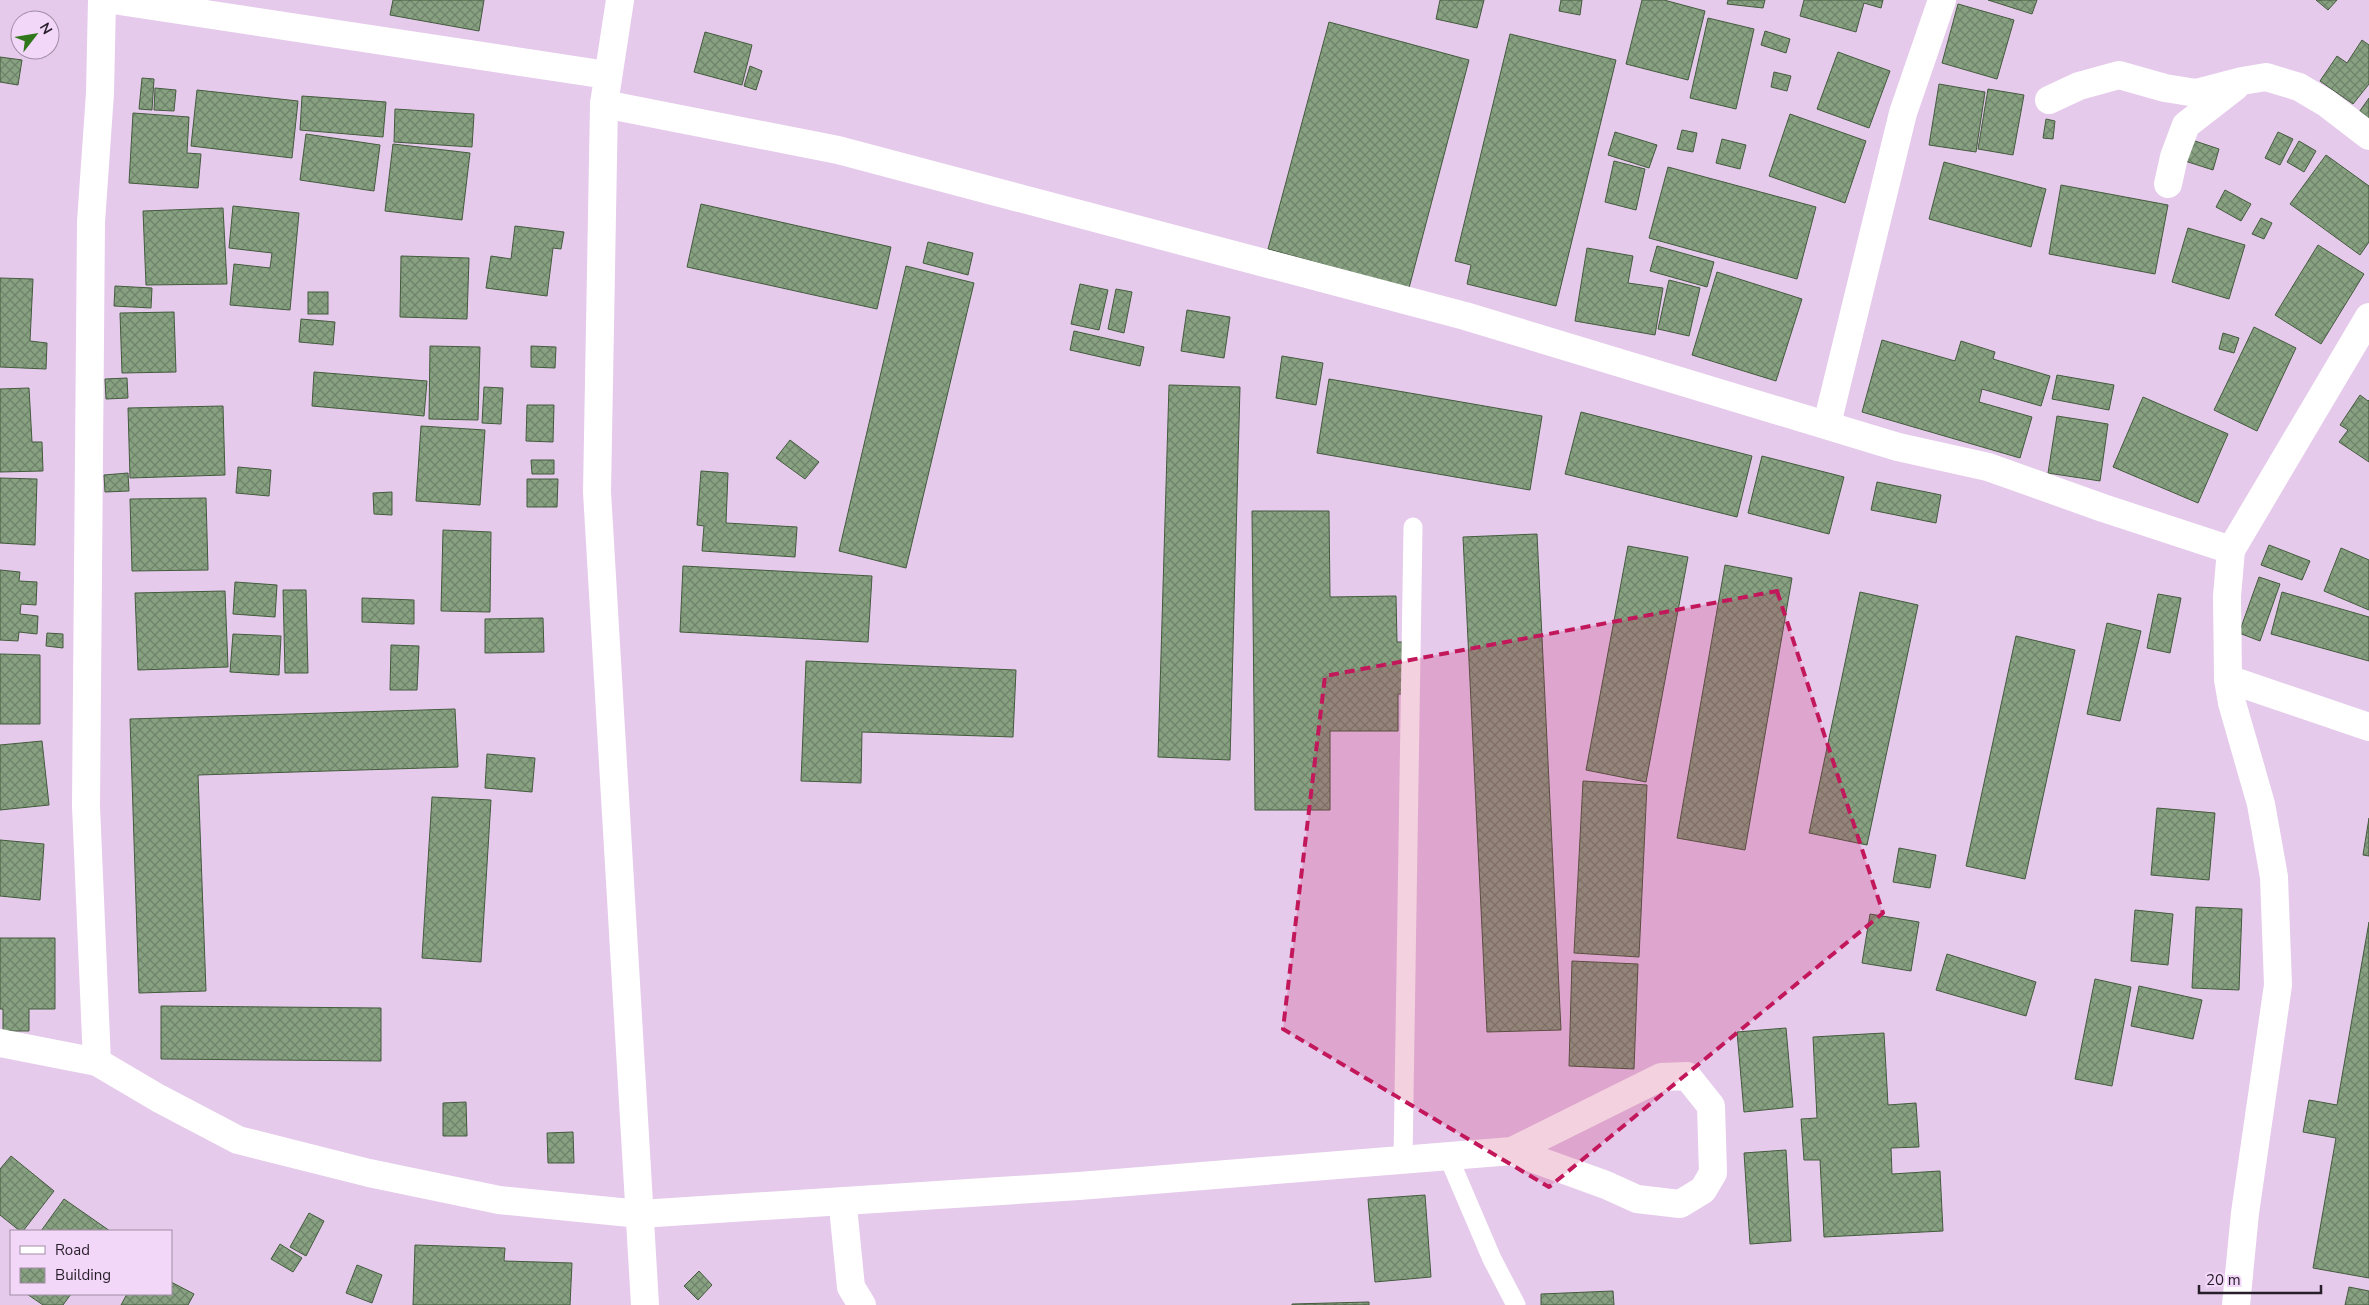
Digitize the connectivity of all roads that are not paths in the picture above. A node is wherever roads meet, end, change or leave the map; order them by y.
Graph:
1 (102, 0) edge
2 (112, 0) edge
3 (620, 0) edge
4 (1942, 0) edge
5 (608, 75) junction
6 (2242, 81) junction
7 (2049, 100) dead end
8 (604, 104) junction
9 (2369, 136) edge
10 (2168, 184) dead end
11 (2369, 317) edge
12 (1827, 424) junction
13 (1413, 527) dead end
14 (2231, 550) junction
15 (2228, 679) junction
16 (2369, 728) edge
17 (0, 1044) edge
18 (97, 1062) junction
19 (1512, 1151) junction
20 (1448, 1156) junction
21 (1403, 1160) junction
22 (843, 1207) dead end
23 (640, 1214) junction
24 (645, 1305) edge
25 (862, 1305) edge
26 (1516, 1305) edge
27 (2236, 1305) edge

1 - 18 street
2 - 5 street
3 - 5 street
4 - 12 street
5 - 8 street
6 - 7 street
6 - 9 street
6 - 10 street
8 - 12 street
8 - 23 street
11 - 14 street
12 - 14 street
13 - 21 lane
14 - 15 street
15 - 16 street
15 - 27 street
17 - 18 street
18 - 23 street
19 - 19 street
19 - 20 street
20 - 21 street
20 - 26 lane
21 - 23 street
22 - 25 street
23 - 24 street

